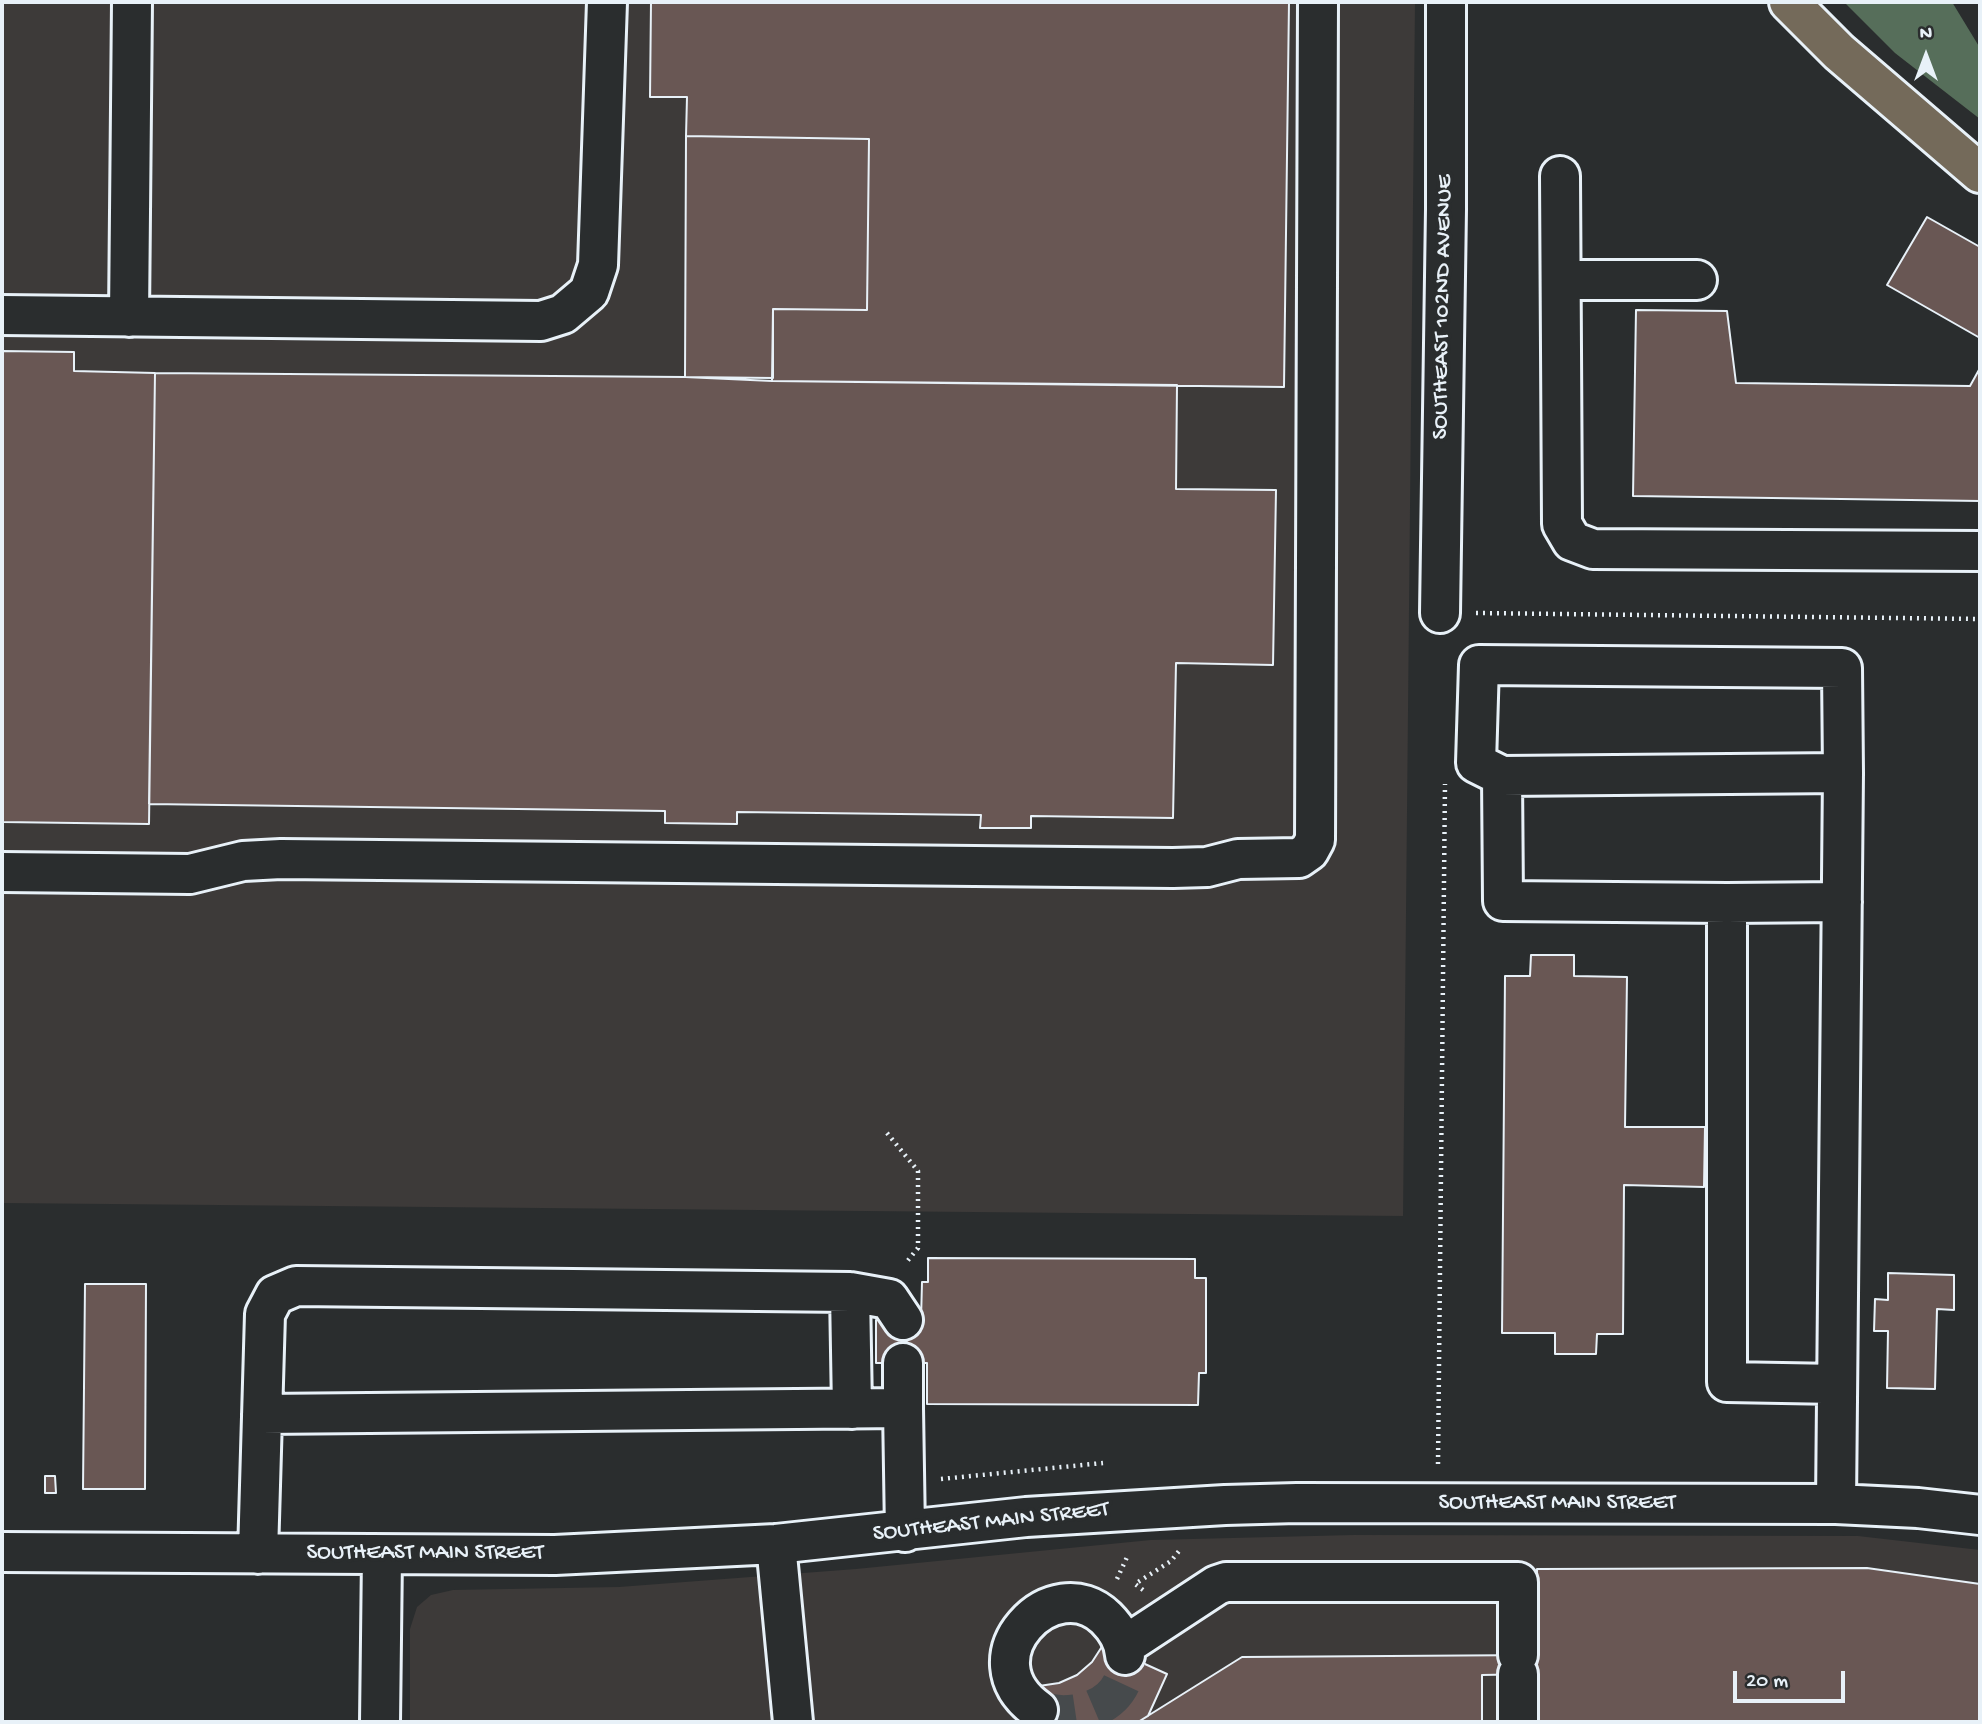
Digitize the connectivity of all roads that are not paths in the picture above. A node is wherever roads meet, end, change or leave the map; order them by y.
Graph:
1 (132, 2) edge
2 (607, 2) edge
3 (1318, 2) edge
4 (1446, 2) edge
5 (1788, 2) edge
6 (1980, 173) edge
7 (1560, 176) dead end
8 (1561, 280) junction
9 (1697, 280) dead end
10 (2, 316) edge
11 (128, 317) junction
12 (1980, 551) edge
13 (1440, 613) road end
14 (1843, 773) junction
15 (1502, 776) junction
16 (2, 872) edge
17 (1842, 902) junction
18 (1727, 903) junction
19 (850, 1292) junction
20 (903, 1320) dead end
21 (903, 1363) dead end
22 (1837, 1384) junction
23 (902, 1408) junction
24 (852, 1409) junction
25 (262, 1414) junction
26 (1836, 1504) junction
27 (1980, 1515) edge
28 (905, 1532) junction
29 (776, 1544) junction
30 (2, 1552) edge
31 (258, 1554) junction
32 (382, 1555) junction
33 (1024, 1712) edge
34 (380, 1722) edge
35 (793, 1722) edge
36 (1518, 1722) edge

1 - 11 street
2 - 11 street
3 - 16 street
4 - 13 street, SOUTHEAST 102ND AVENUE
5 - 6 main road
7 - 8 street
8 - 9 street
8 - 12 street
10 - 11 street
14 - 15 street
14 - 15 street
14 - 17 street
15 - 18 street
17 - 18 street
17 - 22 street
18 - 22 street
19 - 20 street
19 - 24 street
19 - 25 street
21 - 23 street
22 - 26 street
23 - 24 street
23 - 28 street
24 - 25 street
25 - 31 street
26 - 27 street, SOUTHEAST MAIN STREET
26 - 28 street, SOUTHEAST MAIN STREET
28 - 29 street, SOUTHEAST MAIN STREET
29 - 32 street, SOUTHEAST MAIN STREET
29 - 35 street
30 - 31 street, SOUTHEAST MAIN STREET
31 - 32 street, SOUTHEAST MAIN STREET
32 - 34 street
33 - 36 street

